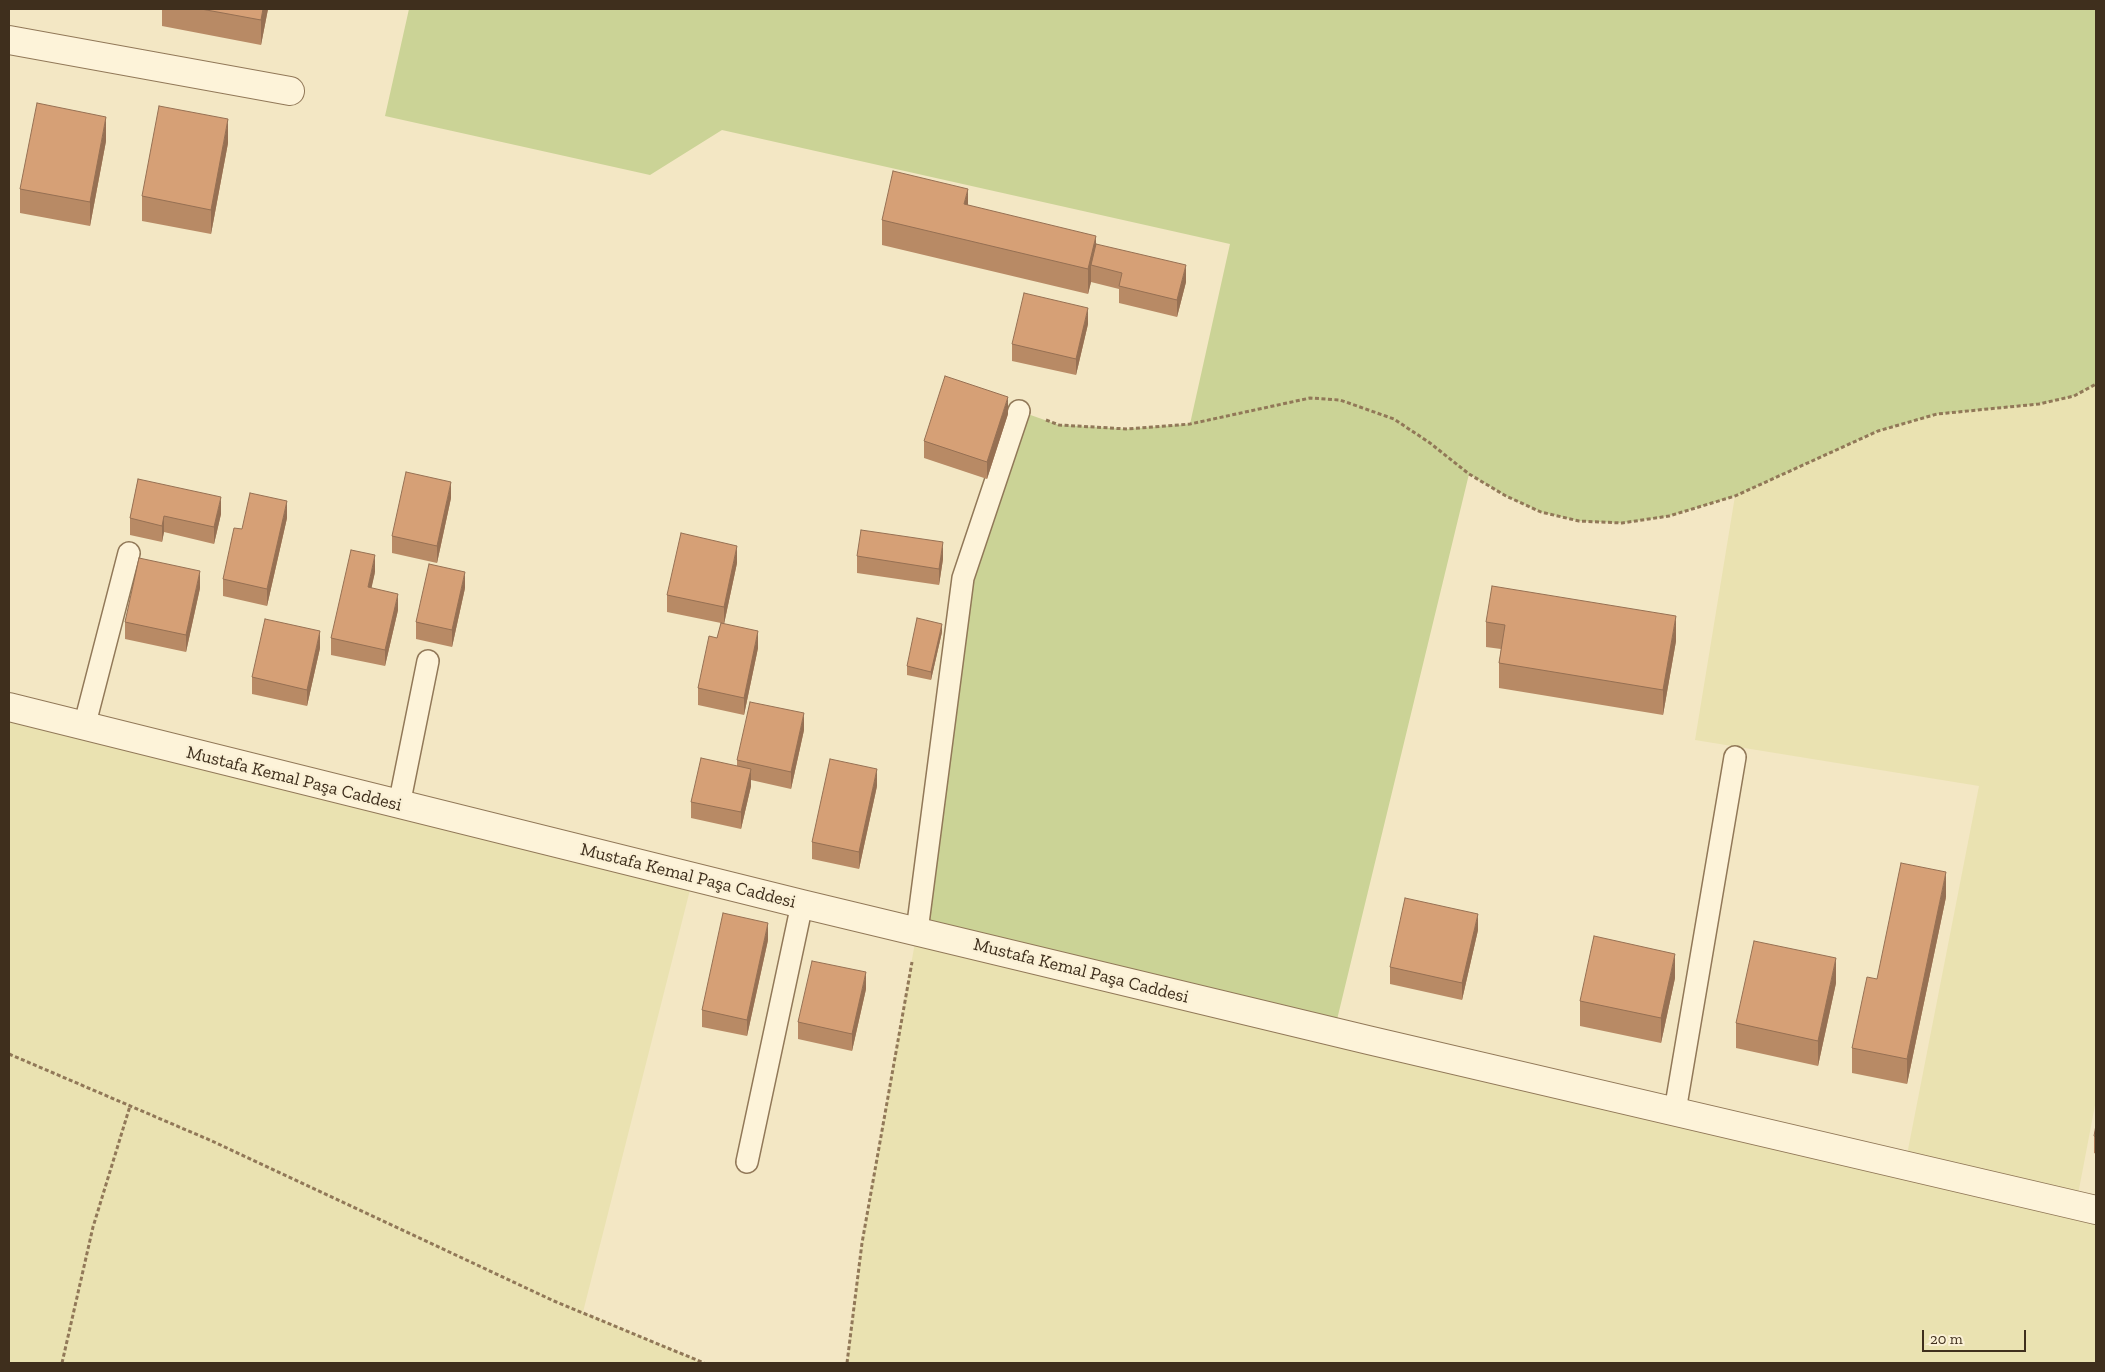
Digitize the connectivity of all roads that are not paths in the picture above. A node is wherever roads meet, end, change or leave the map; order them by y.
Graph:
1 (9, 41) edge
2 (290, 91) dead end
3 (1019, 411) road end
4 (129, 554) dead end
5 (428, 660) dead end
6 (9, 707) edge
7 (84, 727) junction
8 (1735, 757) dead end
9 (399, 805) junction
10 (802, 904) junction
11 (917, 931) junction
12 (1675, 1111) junction
13 (747, 1162) dead end
14 (2096, 1210) edge

1 - 2 street
3 - 11 lane
4 - 7 lane
5 - 9 lane
6 - 7 street, Mustafa Kemal Paşa Caddesi
7 - 9 street, Mustafa Kemal Paşa Caddesi
8 - 12 lane
9 - 10 street, Mustafa Kemal Paşa Caddesi
10 - 11 street, Mustafa Kemal Paşa Caddesi
10 - 13 lane
11 - 12 street, Mustafa Kemal Paşa Caddesi
12 - 14 street, Mustafa Kemal Paşa Caddesi

